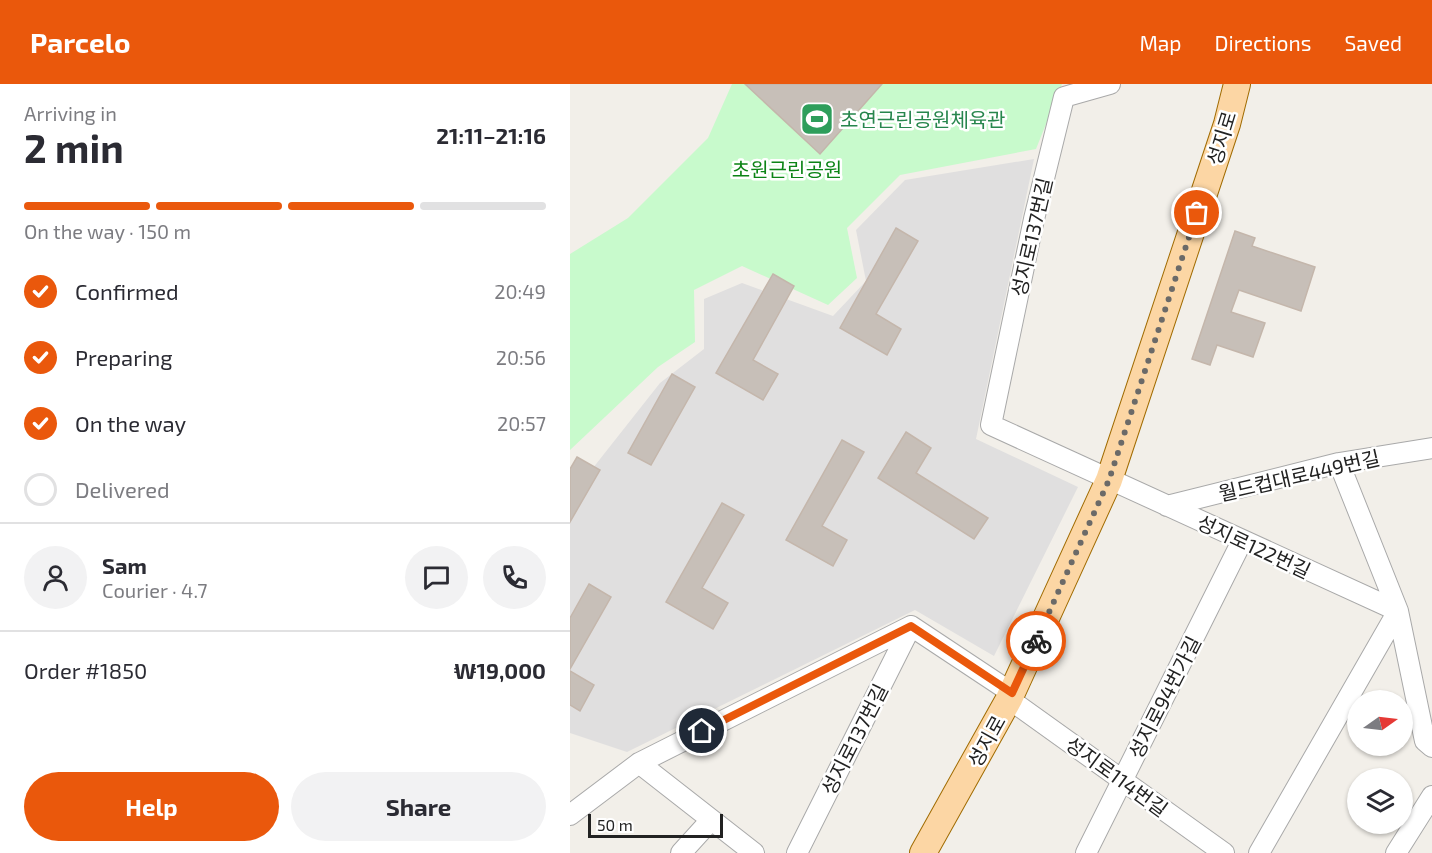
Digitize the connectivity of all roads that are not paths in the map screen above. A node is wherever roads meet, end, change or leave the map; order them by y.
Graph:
1 (1110, 84) edge
2 (1237, 84) edge
3 (1248, 84) edge
4 (1227, 123) junction
5 (991, 425) joint
6 (1432, 448) edge
7 (1339, 463) junction
8 (1109, 480) junction
9 (1167, 506) junction
10 (1242, 540) junction
11 (1398, 611) junction
12 (911, 626) junction
13 (1011, 696) junction
14 (1432, 747) edge
15 (639, 763) junction
16 (1122, 779) junction
17 (1432, 796) edge
18 (570, 815) edge
19 (711, 819) junction
20 (681, 853) edge
21 (754, 853) edge
22 (797, 853) edge
23 (923, 853) edge
24 (1086, 853) edge
25 (1224, 853) edge
26 (1259, 853) edge
27 (1396, 853) edge

1 - 5 street, 성지로137번길
2 - 4 main road, 성지로
3 - 4 main road
4 - 8 main road, 성지로
5 - 8 street, 성지로122번길
6 - 7 street, 월드컵대로449번길
7 - 9 street, 월드컵대로449번길
7 - 11 street
8 - 9 street, 성지로122번길
8 - 13 main road, 성지로
9 - 10 street, 성지로122번길
10 - 11 street, 성지로122번길
10 - 16 street, 성지로94번가길
11 - 14 street
11 - 26 street
12 - 13 street, 성지로114번길
12 - 15 street
12 - 22 street, 성지로137번길
13 - 16 street, 성지로114번길
13 - 23 main road, 성지로
15 - 18 street
15 - 19 street
16 - 24 street, 성지로94번가길
16 - 25 street, 성지로114번길
17 - 27 street
19 - 20 street
19 - 21 street

